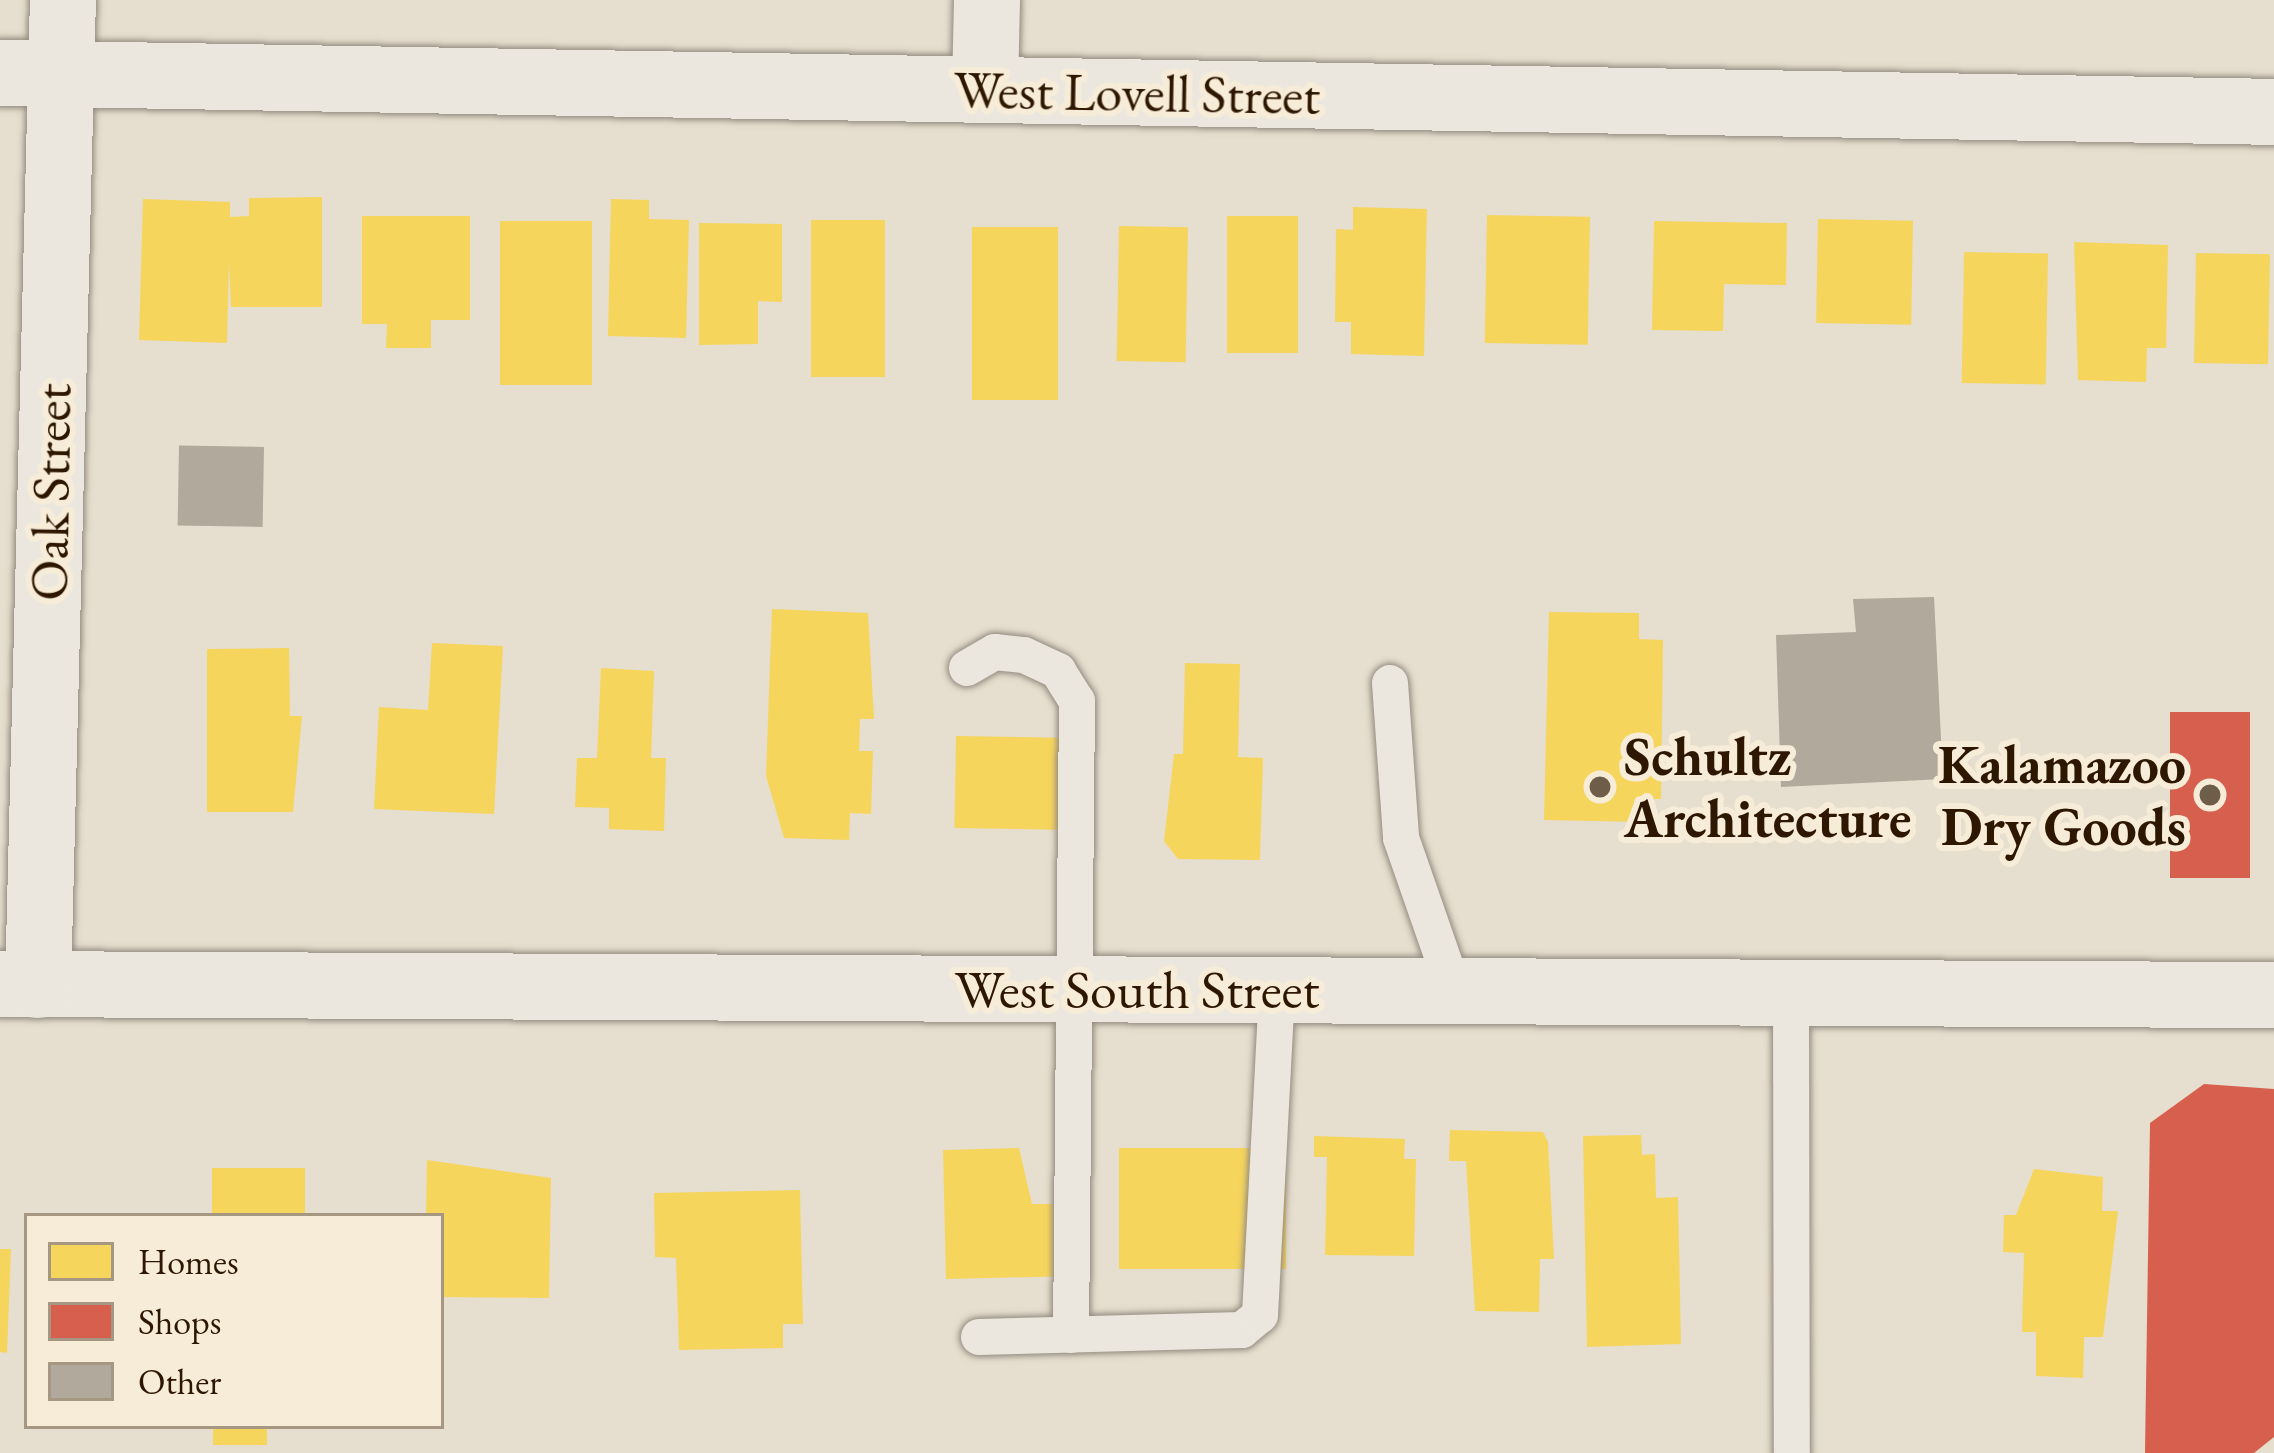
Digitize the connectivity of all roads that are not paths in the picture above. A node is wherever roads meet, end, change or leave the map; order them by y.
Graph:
1 (63, 0) edge
2 (987, 0) edge
3 (30, 74) edge
4 (985, 89) junction
5 (2274, 112) edge
6 (967, 668) dead end
7 (1390, 683) dead end
8 (19, 985) edge
9 (1077, 989) junction
10 (1277, 989) junction
11 (1454, 990) junction
12 (1791, 991) junction
13 (2274, 995) edge
14 (1071, 1335) junction
15 (980, 1337) dead end
16 (1792, 1453) edge

1 - 3 street, Oak Street
2 - 4 street
3 - 4 street, West Lovell Street
3 - 8 street, Oak Street
4 - 5 street, West Lovell Street
6 - 9 lane
7 - 11 lane
8 - 9 street, West South Street
9 - 10 street, West South Street
9 - 14 lane
10 - 11 street, West South Street
10 - 14 lane
11 - 12 street, West South Street
12 - 13 street, West South Street
12 - 16 lane
14 - 15 lane

